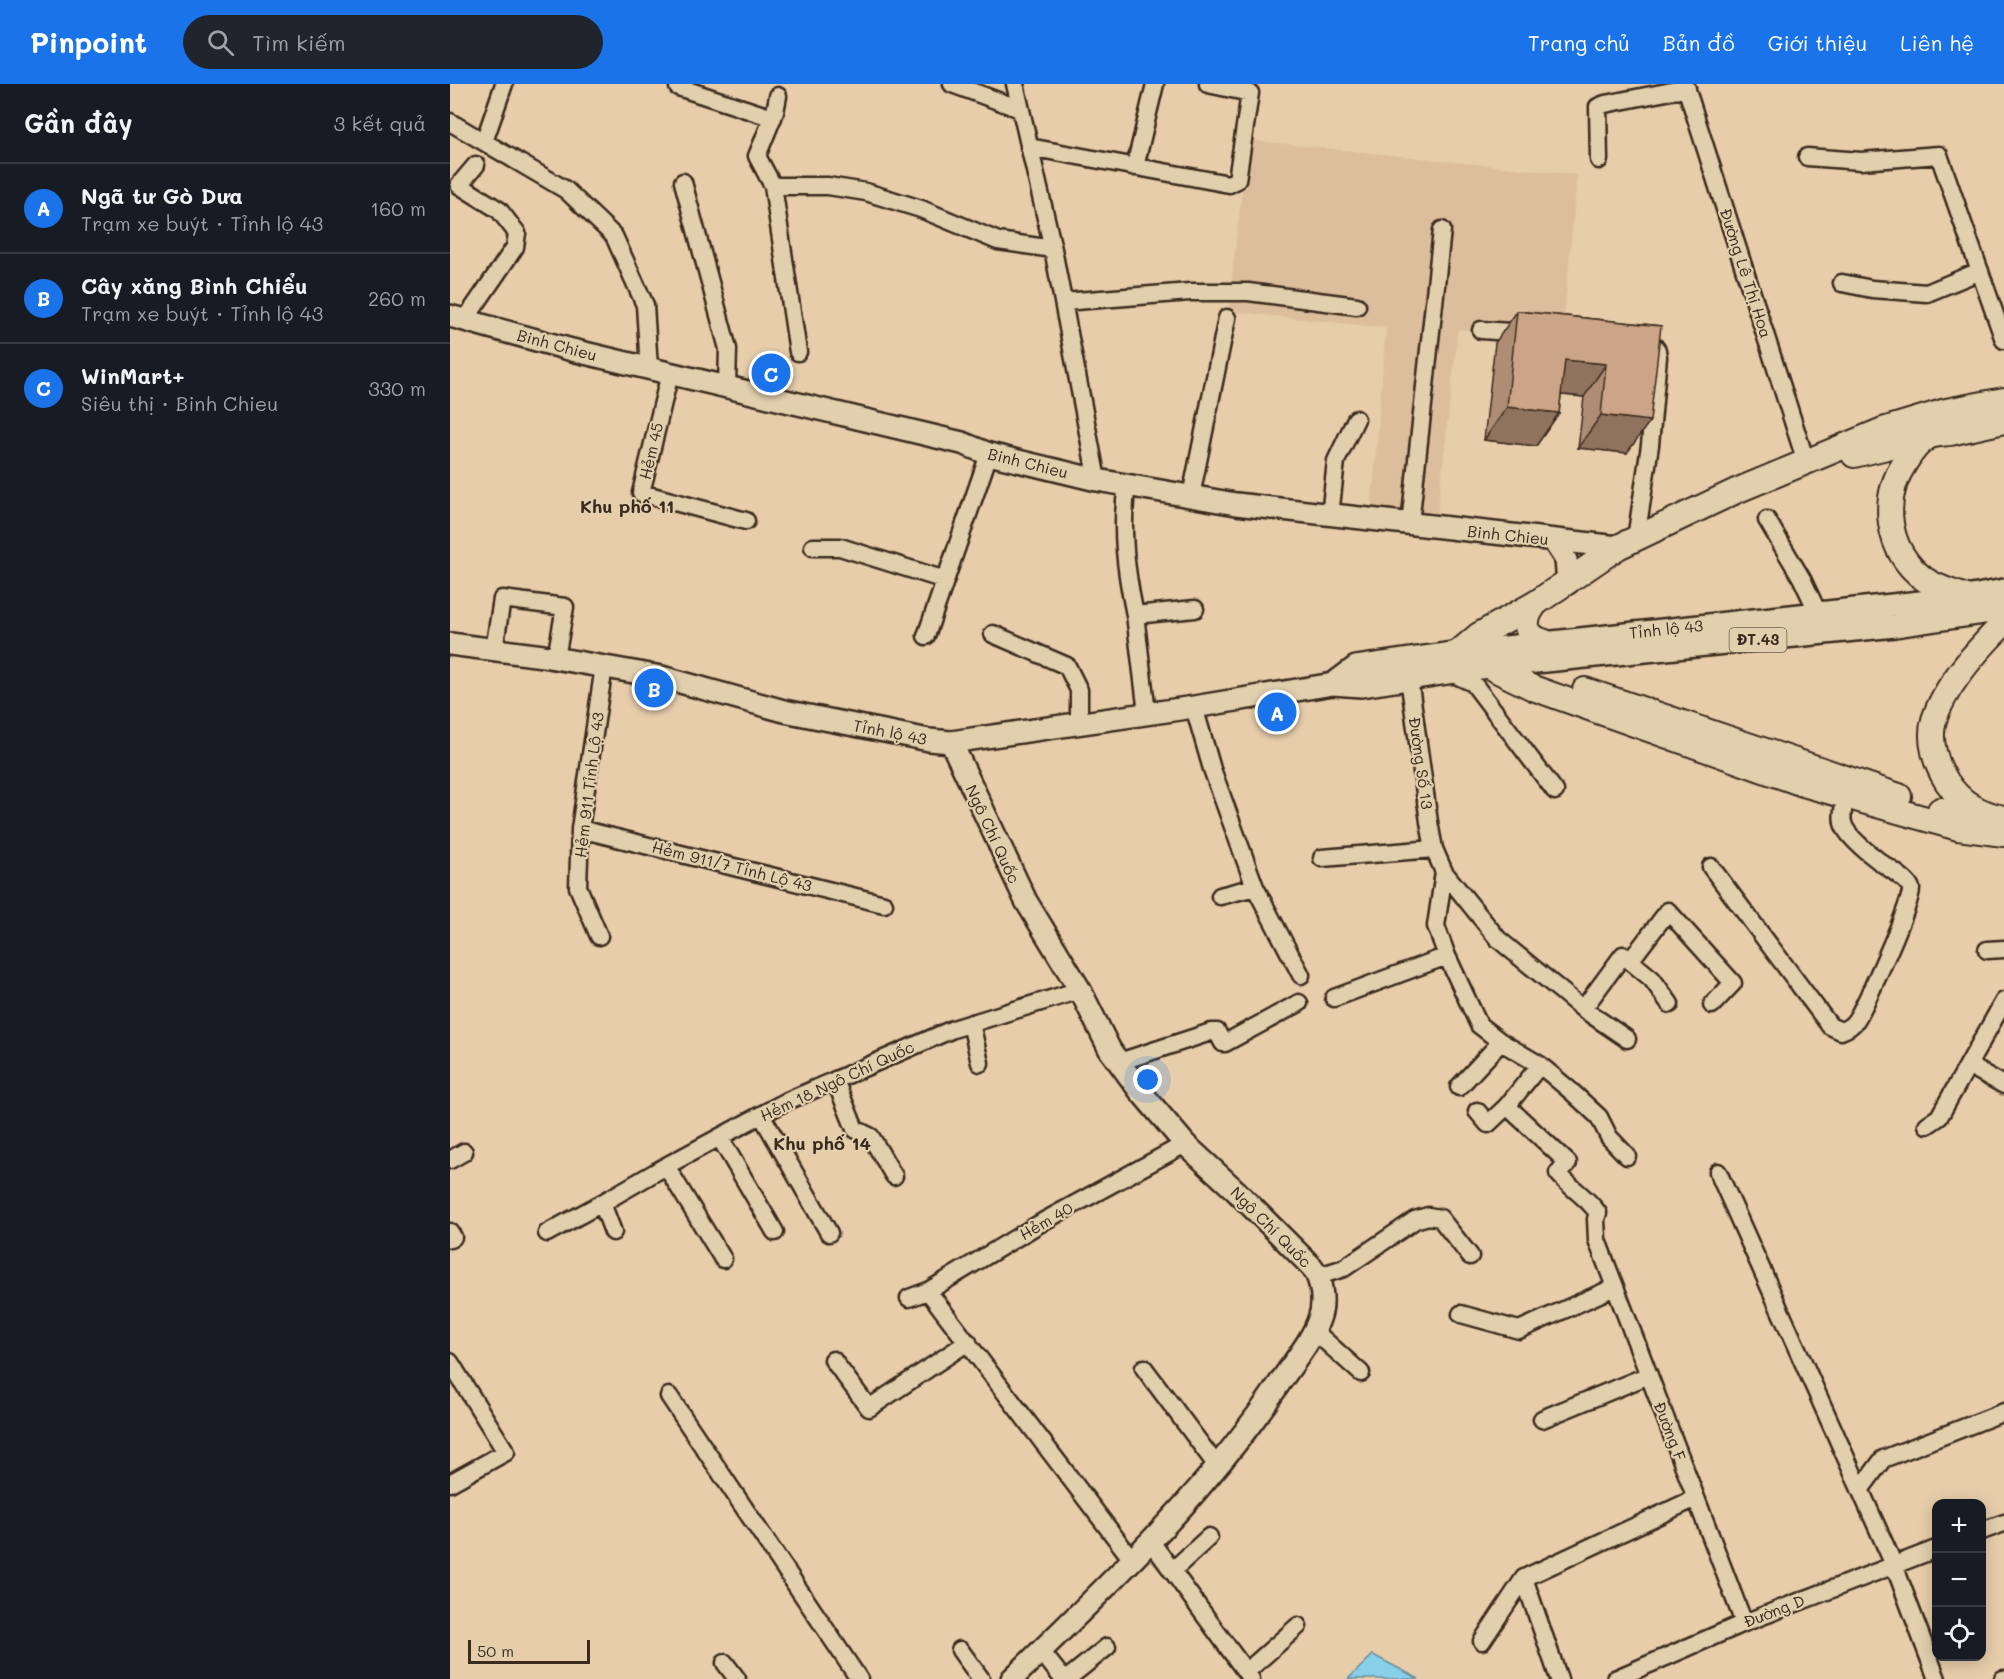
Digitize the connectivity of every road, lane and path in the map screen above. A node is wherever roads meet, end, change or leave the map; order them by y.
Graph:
1 (504, 84) edge
2 (678, 84) edge
3 (952, 84) edge
4 (1015, 84) edge
5 (1155, 84) edge
6 (1208, 84) edge
7 (1686, 86) edge
8 (778, 96) dead end
9 (1020, 109) junction
10 (773, 118) junction
11 (450, 122) edge
12 (484, 142) junction
13 (1029, 147) junction
14 (1807, 157) dead end
15 (1599, 160) dead end
16 (476, 165) dead end
17 (1135, 167) junction
18 (455, 182) edge
19 (683, 182) dead end
20 (773, 186) junction
21 (1442, 230) dead end
22 (1053, 249) junction
23 (1980, 271) junction
24 (1842, 283) dead end
25 (1063, 302) junction
26 (1357, 306) dead end
27 (458, 318) edge
28 (1227, 318) dead end
29 (1481, 330) dead end
30 (1543, 335) edge
31 (2004, 340) edge
32 (1620, 341) edge
33 (798, 352) dead end
34 (649, 368) junction
35 (670, 373) junction
36 (727, 386) junction
37 (2004, 400) edge
38 (1356, 419) dead end
39 (2004, 421) edge
40 (1928, 437) junction
41 (989, 454) junction
42 (1809, 460) junction
43 (1097, 480) junction
44 (1127, 485) junction
45 (1191, 496) junction
46 (1330, 516) junction
47 (746, 520) dead end
48 (1767, 520) dead end
49 (1410, 524) junction
50 (1553, 540) junction
51 (1627, 543) junction
52 (813, 547) dead end
53 (945, 580) junction
54 (1568, 583) junction
55 (2004, 590) edge
56 (1966, 597) junction
57 (1536, 603) junction
58 (1195, 609) dead end
59 (2004, 610) edge
60 (1818, 613) junction
61 (1136, 615) junction
62 (2004, 623) edge
63 (993, 634) dead end
64 (926, 636) dead end
65 (1545, 642) junction
66 (450, 644) edge
67 (494, 650) junction
68 (556, 658) junction
69 (1477, 661) junction
70 (604, 666) junction
71 (1409, 678) junction
72 (1333, 684) junction
73 (1194, 706) junction
74 (1147, 713) junction
75 (1079, 723) junction
76 (951, 742) junction
77 (1555, 791) dead end
78 (1846, 796) junction
79 (1979, 811) junction
80 (2004, 818) edge
81 (580, 829) junction
82 (2004, 834) edge
83 (1434, 849) junction
84 (1322, 858) dead end
85 (1711, 867) dead end
86 (1444, 872) junction
87 (1255, 887) junction
88 (1220, 896) dead end
89 (884, 904) dead end
90 (599, 936) dead end
91 (1447, 956) junction
92 (1630, 961) junction
93 (1301, 975) dead end
94 (1080, 990) junction
95 (1334, 998) dead end
96 (2004, 1001) edge
97 (1299, 1004) dead end
98 (1670, 1004) dead end
99 (1712, 1005) dead end
100 (1583, 1009) junction
101 (971, 1023) junction
102 (1627, 1039) dead end
103 (1501, 1042) junction
104 (1119, 1062) junction
105 (980, 1063) dead end
106 (1539, 1065) junction
107 (1968, 1065) junction
108 (835, 1080) junction
109 (2004, 1085) edge
110 (1459, 1087) dead end
111 (1507, 1106) junction
112 (1477, 1111) dead end
113 (762, 1116) junction
114 (1927, 1125) dead end
115 (720, 1138) junction
116 (1185, 1144) junction
117 (1627, 1156) dead end
118 (666, 1166) junction
119 (1718, 1172) dead end
120 (894, 1176) dead end
121 (602, 1203) junction
122 (613, 1232) dead end
123 (775, 1232) dead end
124 (547, 1233) dead end
125 (829, 1233) dead end
126 (1470, 1256) dead end
127 (723, 1259) dead end
128 (1319, 1276) junction
129 (1615, 1287) junction
130 (928, 1291) junction
131 (909, 1298) dead end
132 (1461, 1314) dead end
133 (1313, 1330) junction
134 (968, 1342) junction
135 (834, 1360) dead end
136 (450, 1362) edge
137 (1144, 1368) dead end
138 (1361, 1373) dead end
139 (1649, 1376) junction
140 (669, 1396) dead end
141 (2004, 1412) edge
142 (1542, 1419) dead end
143 (1217, 1466) junction
144 (450, 1483) edge
145 (1860, 1490) junction
146 (1696, 1498) junction
147 (2004, 1523) edge
148 (1986, 1530) edge
149 (1209, 1537) dead end
150 (1152, 1543) junction
151 (1932, 1551) edge
152 (1133, 1561) junction
153 (1894, 1565) junction
154 (1172, 1571) junction
155 (1524, 1578) junction
156 (1744, 1623) junction
157 (1299, 1626) dead end
158 (1482, 1641) dead end
159 (1107, 1647) dead end
160 (960, 1650) dead end
161 (1041, 1651) junction
162 (725, 1663) dead end
163 (1249, 1676) edge
164 (737, 1679) edge
165 (859, 1679) edge
166 (981, 1679) edge
167 (1012, 1679) edge
168 (1065, 1679) edge
169 (1558, 1679) edge
170 (1615, 1679) edge
171 (1937, 1679) edge

1 - 12 street
2 - 10 street
3 - 9 street
4 - 9 street
5 - 17 street
6 - 17 street
7 - 15 street
7 - 42 street, Đường Lê Thị Hoa
8 - 10 street
9 - 13 street
10 - 20 street
11 - 12 street
12 - 34 street
13 - 17 street
13 - 22 street
14 - 23 street
16 - 18 street
18 - 27 street
19 - 36 street
20 - 22 street
20 - 33 street
21 - 49 street
22 - 25 street
23 - 24 street
23 - 31 street
25 - 26 street
25 - 43 street
27 - 34 main road, Binh Chieu
28 - 45 street
29 - 30 street
32 - 51 street
34 - 35 main road, Binh Chieu
35 - 36 main road, Binh Chieu
35 - 47 street, Hẻm 45
36 - 41 main road, Binh Chieu
37 - 42 highway
38 - 46 street
39 - 40 highway
40 - 42 highway
40 - 56 highway
41 - 43 main road, Binh Chieu
41 - 53 street
42 - 51 highway, ĐT.43
43 - 44 main road, Binh Chieu
44 - 45 main road, Binh Chieu
44 - 61 street
45 - 46 main road, Binh Chieu
46 - 49 main road, Binh Chieu
48 - 60 street
49 - 50 main road, Binh Chieu
50 - 51 main road, Binh Chieu
50 - 54 main road
51 - 54 highway, ĐT.43
52 - 53 street
53 - 64 street
54 - 57 highway, ĐT.43
55 - 56 main road, Tỉnh lộ 43 / ĐT.43
56 - 60 main road, Tỉnh lộ 43 / ĐT.43
57 - 65 highway
57 - 69 highway, ĐT.43
58 - 61 street
59 - 69 main road, Tỉnh lộ 43 / ĐT.43
60 - 65 main road, Tỉnh lộ 43 / ĐT.43
61 - 74 street
62 - 79 highway
63 - 75 street
65 - 69 main road, Tỉnh lộ 43 / ĐT.43
66 - 67 main road, Tỉnh lộ 43 / ĐT.43
67 - 68 main road, Tỉnh lộ 43 / ĐT.43
67 - 68 street
68 - 70 main road, Tỉnh lộ 43 / ĐT.43
69 - 71 main road, Tỉnh lộ 43 / ĐT.43
69 - 72 main road, Tỉnh lộ 43 / ĐT.43
69 - 77 street
69 - 78 highway
69 - 79 highway
70 - 76 main road, Tỉnh lộ 43 / ĐT.43
70 - 81 street, Hẻm 911 Tỉnh Lộ 43
71 - 72 main road, Tỉnh lộ 43 / ĐT.43
71 - 83 street, Đường Số 13
72 - 73 main road, Tỉnh lộ 43 / ĐT.43
73 - 74 main road, Tỉnh lộ 43 / ĐT.43
73 - 87 street
74 - 75 main road, Tỉnh lộ 43 / ĐT.43
75 - 76 main road, Tỉnh lộ 43 / ĐT.43
76 - 94 main road, Ngô Chí Quốc
78 - 82 highway
78 - 85 street
79 - 80 highway
81 - 89 street, Hẻm 911/7 Tỉnh Lộ 43
81 - 90 street, Hẻm 911 Tỉnh Lộ 43
83 - 84 street
83 - 86 street, Đường Số 13
86 - 91 street
86 - 100 street, Đường Số 13
87 - 88 street
87 - 93 street
91 - 95 street
91 - 103 street
92 - 98 street
92 - 99 street
92 - 100 street
94 - 101 street, Hẻm 18 Ngô Chí Quốc
94 - 104 main road, Ngô Chí Quốc
96 - 107 street
97 - 104 street
100 - 102 street, Đường Số 13
101 - 105 street
101 - 108 street, Hẻm 18 Ngô Chí Quốc
103 - 106 street
103 - 110 street
104 - 116 main road, Ngô Chí Quốc
106 - 111 street
106 - 117 street
107 - 109 street
107 - 114 street
108 - 113 street, Hẻm 18 Ngô Chí Quốc
108 - 120 street
111 - 112 street
111 - 129 street, Đường F
113 - 115 street, Hẻm 18 Ngô Chí Quốc
113 - 125 street
115 - 118 street, Hẻm 18 Ngô Chí Quốc
115 - 123 street
116 - 128 main road, Ngô Chí Quốc
116 - 130 street, Hẻm 40
118 - 121 street, Hẻm 18 Ngô Chí Quốc
118 - 127 street
119 - 145 street
121 - 122 street
121 - 124 street, Hẻm 18 Ngô Chí Quốc
126 - 128 street
128 - 133 main road, Ngô Chí Quốc
129 - 132 street
129 - 139 street, Đường F
130 - 131 street, Hẻm 40
130 - 134 street
133 - 138 street
133 - 143 main road, Ngô Chí Quốc
134 - 135 street
134 - 152 street
136 - 144 street
137 - 143 street
139 - 142 street
139 - 146 street, Đường F
140 - 165 street
141 - 145 street
143 - 150 main road, Ngô Chí Quốc
145 - 153 street
146 - 155 street
146 - 156 street, Đường F
147 - 148 street
149 - 154 street
150 - 152 main road, Ngô Chí Quốc
150 - 154 street
151 - 153 street, Đường D
152 - 161 main road, Ngô Chí Quốc
153 - 156 street, Đường D
153 - 171 street
154 - 163 street
155 - 158 street
155 - 169 street
156 - 170 street, Đường D
157 - 163 street
159 - 168 street
160 - 166 street
161 - 167 main road, Ngô Chí Quốc
161 - 168 street
162 - 164 street

